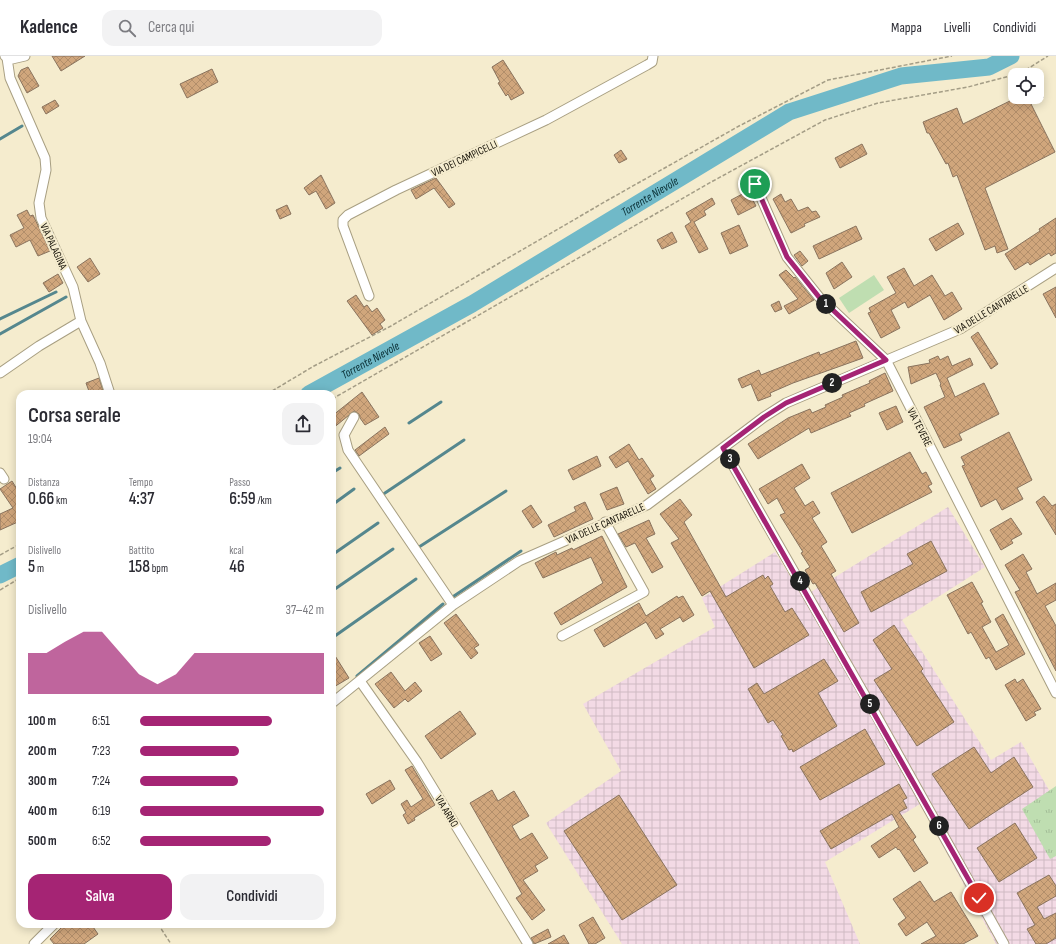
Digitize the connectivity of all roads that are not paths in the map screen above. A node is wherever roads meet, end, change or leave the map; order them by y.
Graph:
1 (25, 56) edge
2 (653, 56) edge
3 (6, 57) edge
4 (755, 184) dead end
5 (1056, 268) edge
6 (369, 296) dead end
7 (81, 321) junction
8 (886, 360) junction
9 (0, 373) edge
10 (109, 390) edge
11 (354, 417) dead end
12 (723, 448) junction
13 (605, 522) junction
14 (453, 605) junction
15 (562, 636) dead end
16 (360, 681) junction
17 (1056, 693) edge
18 (336, 700) edge
19 (50, 928) edge
20 (34, 944) edge
21 (528, 944) edge
22 (1004, 944) edge

1 - 3 street
2 - 6 street, VIA DEI CAMPICELLI
3 - 7 street, VIA PALAGINA
4 - 8 street, VIA TEVERE
5 - 8 street, VIA DELLE CANTARELLE
7 - 9 street
7 - 10 street, VIA PALAGINA
8 - 12 street, VIA DELLE CANTARELLE
8 - 17 street, VIA TEVERE
11 - 14 street
12 - 13 street, VIA DELLE CANTARELLE
12 - 22 street
13 - 14 street, VIA DELLE CANTARELLE
13 - 15 street
14 - 16 street, VIA DELLE CANTARELLE
16 - 18 street, VIA DELLE CANTARELLE
16 - 21 street, VIA ARNO
19 - 20 street

